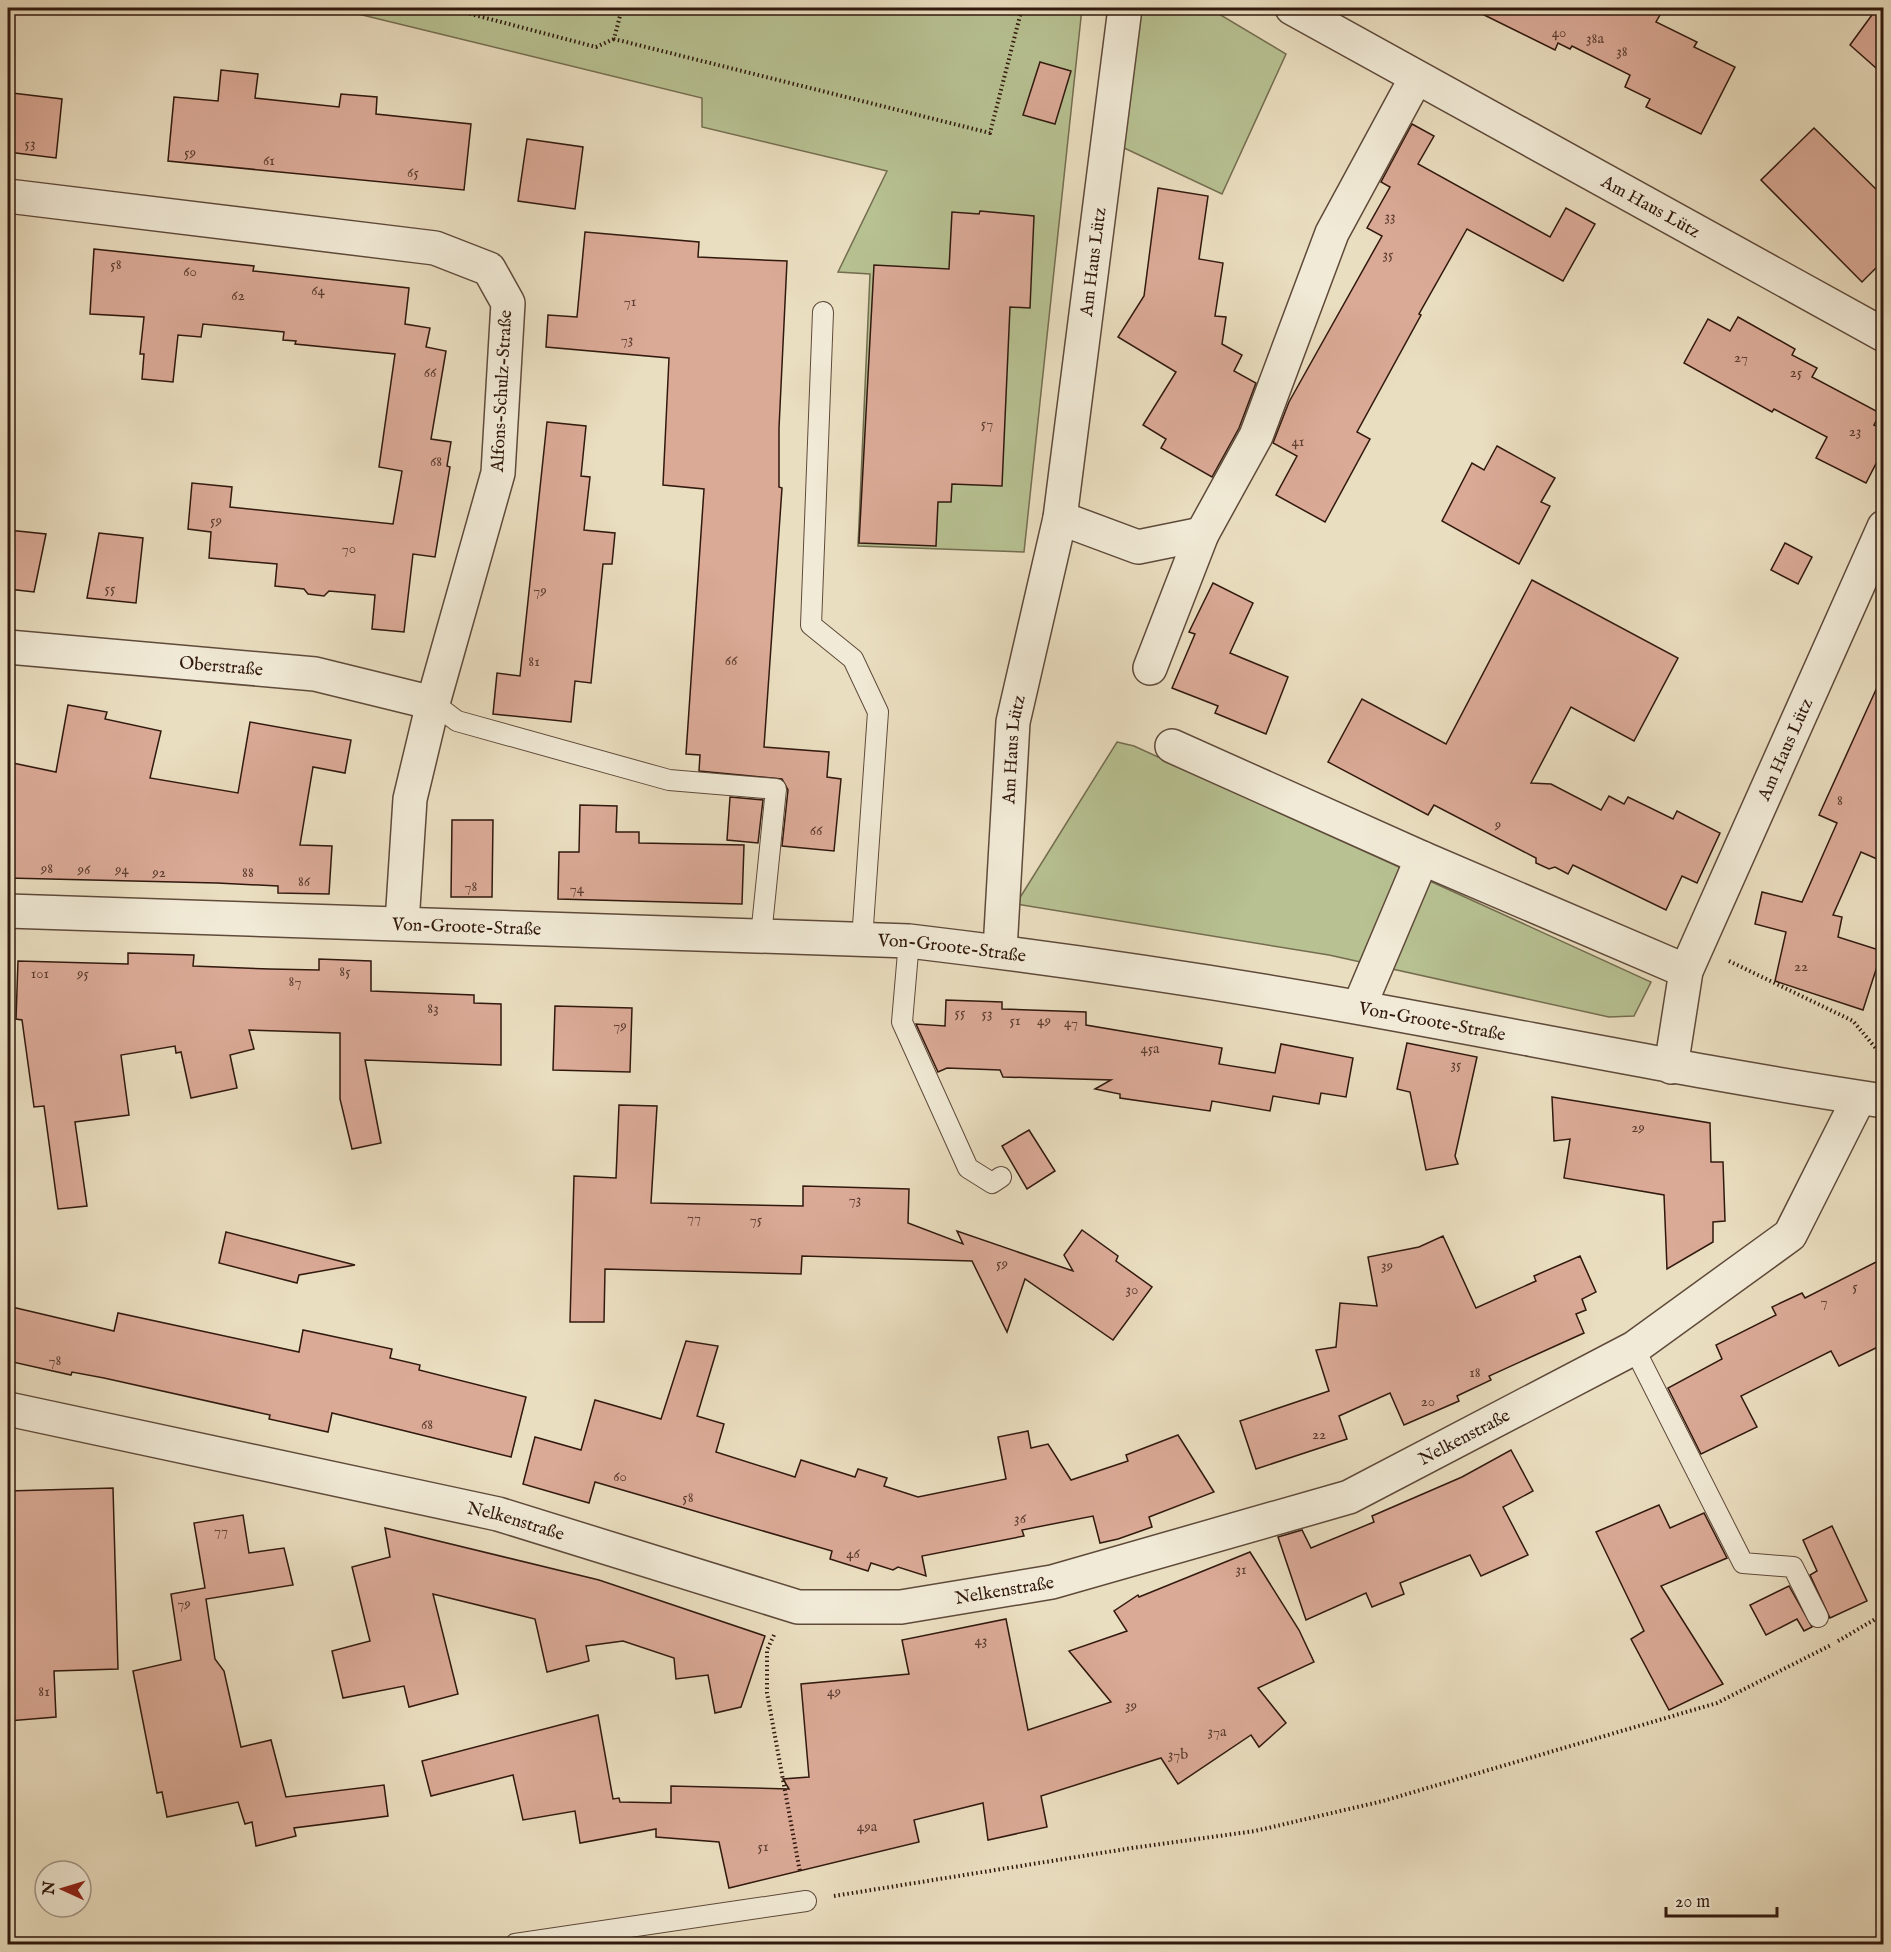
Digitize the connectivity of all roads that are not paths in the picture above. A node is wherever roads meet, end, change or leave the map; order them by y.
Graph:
1 (1125, 8) edge
2 (1292, 8) edge
3 (1416, 78) junction
4 (8, 196) edge
5 (823, 312) dead end
6 (1884, 335) edge
7 (1060, 518) junction
8 (1884, 527) edge
9 (1202, 534) junction
10 (8, 647) edge
11 (1150, 668) dead end
12 (433, 703) junction
13 (1172, 746) dead end
14 (1422, 858) junction
15 (8, 911) edge
16 (402, 923) junction
17 (761, 936) junction
18 (862, 940) junction
19 (909, 941) junction
20 (1000, 950) junction
21 (1692, 958) junction
22 (1359, 1007) junction
23 (1671, 1066) junction
24 (1871, 1099) edge
25 (1001, 1177) dead end
26 (1634, 1348) junction
27 (8, 1409) edge
28 (1818, 1617) dead end
29 (806, 1901) road end
30 (515, 1944) edge

1 - 7 street, Am Haus Lütz
2 - 3 street, Am Haus Lütz
3 - 6 street, Am Haus Lütz
3 - 9 street
4 - 12 street, Alfons-Schulz-Straße
5 - 18 lane
7 - 9 street
7 - 20 street, Am Haus Lütz
8 - 21 street, Am Haus Lütz
9 - 11 street
10 - 12 street, Oberstraße
12 - 16 street, Alfons-Schulz-Straße
12 - 17 lane
13 - 14 street
14 - 21 street
14 - 22 street
15 - 16 street, Von-Groote-Straße
16 - 17 street, Von-Groote-Straße
17 - 18 street, Von-Groote-Straße
18 - 19 street, Von-Groote-Straße
19 - 20 street, Von-Groote-Straße
19 - 25 lane
20 - 22 street, Von-Groote-Straße
21 - 23 street, Am Haus Lütz
22 - 23 street, Von-Groote-Straße
23 - 24 street, Von-Groote-Straße
24 - 26 street, Nelkenstraße
26 - 27 street, Nelkenstraße
26 - 28 lane
29 - 30 lane

